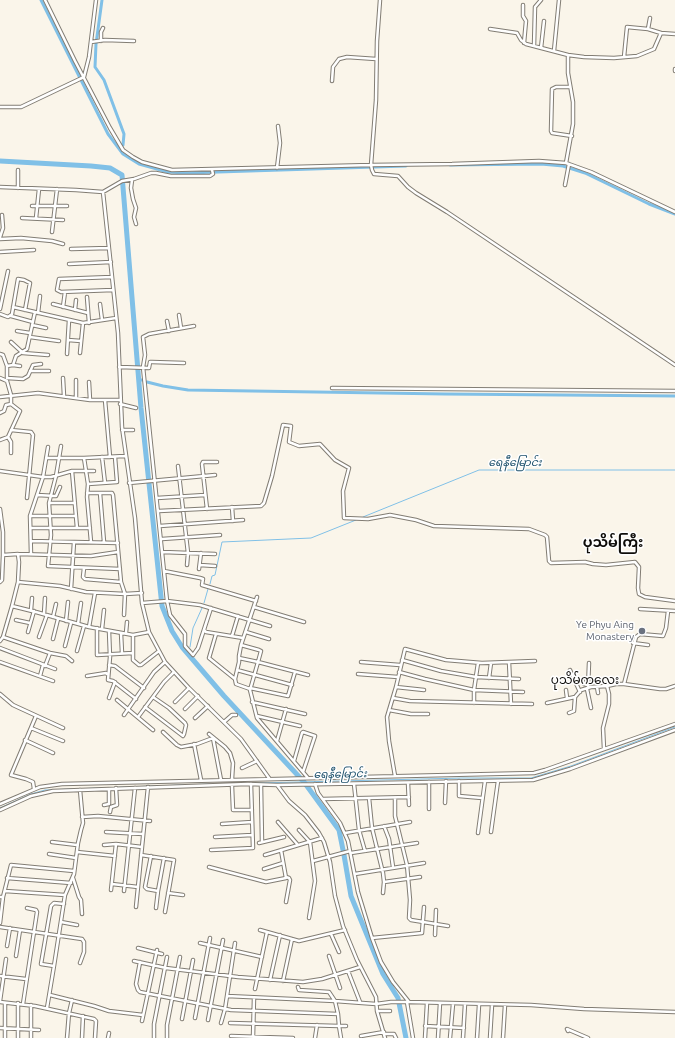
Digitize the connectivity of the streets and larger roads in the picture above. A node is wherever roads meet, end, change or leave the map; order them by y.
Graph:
1 (45, 0) edge
2 (96, 0) edge
3 (380, 0) edge
4 (541, 0) edge
5 (559, 0) edge
6 (523, 5) dead end
7 (650, 18) dead end
8 (544, 21) dead end
9 (103, 28) dead end
10 (490, 29) dead end
11 (648, 29) junction
12 (661, 33) junction
13 (675, 34) edge
14 (101, 41) junction
15 (134, 41) dead end
16 (92, 42) junction
17 (524, 43) junction
18 (534, 46) junction
19 (541, 48) junction
20 (554, 51) junction
21 (568, 55) junction
22 (624, 57) junction
23 (376, 59) junction
24 (82, 78) junction
25 (332, 81) dead end
26 (570, 86) junction
27 (0, 107) edge
28 (278, 126) dead end
29 (572, 136) junction
30 (372, 165) junction
31 (568, 165) junction
32 (277, 168) junction
33 (18, 170) dead end
34 (212, 170) junction
35 (132, 180) junction
36 (565, 185) dead end
37 (0, 187) edge
38 (18, 188) junction
39 (39, 189) junction
40 (57, 189) junction
41 (103, 192) junction
42 (32, 206) dead end
43 (37, 206) junction
44 (55, 206) junction
45 (67, 206) dead end
46 (675, 212) edge
47 (2, 215) dead end
48 (22, 218) dead end
49 (36, 218) junction
50 (54, 219) junction
51 (63, 220) dead end
52 (136, 224) dead end
53 (52, 232) dead end
54 (0, 238) edge
55 (63, 244) dead end
56 (109, 248) junction
57 (71, 249) dead end
58 (34, 250) dead end
59 (0, 252) edge
60 (111, 262) junction
61 (69, 264) dead end
62 (8, 271) dead end
63 (112, 277) junction
64 (113, 290) junction
65 (65, 292) junction
66 (40, 296) dead end
67 (87, 297) dead end
68 (76, 300) dead end
69 (53, 304) dead end
70 (100, 304) dead end
71 (13, 307) junction
72 (63, 307) junction
73 (0, 309) edge
74 (25, 310) junction
75 (75, 310) junction
76 (36, 313) junction
77 (0, 314) edge
78 (88, 314) junction
79 (179, 315) dead end
80 (11, 316) junction
81 (116, 318) junction
82 (69, 320) junction
83 (102, 320) junction
84 (167, 321) dead end
85 (33, 322) junction
86 (89, 323) junction
87 (83, 324) junction
88 (32, 325) junction
89 (194, 326) dead end
90 (46, 328) dead end
91 (181, 328) junction
92 (16, 331) dead end
93 (169, 331) junction
94 (30, 333) junction
95 (30, 337) junction
96 (68, 340) junction
97 (59, 341) dead end
98 (81, 341) junction
99 (11, 342) dead end
100 (23, 353) junction
101 (80, 353) dead end
102 (0, 354) edge
103 (67, 354) dead end
104 (48, 355) dead end
105 (184, 363) dead end
106 (41, 364) dead end
107 (675, 364) edge
108 (13, 365) junction
109 (7, 366) junction
110 (20, 366) dead end
111 (119, 367) junction
112 (143, 367) junction
113 (30, 371) junction
114 (49, 371) dead end
115 (0, 378) edge
116 (63, 378) dead end
117 (7, 379) junction
118 (76, 380) dead end
119 (90, 382) dead end
120 (332, 388) dead end
121 (675, 391) edge
122 (11, 395) junction
123 (64, 396) junction
124 (0, 397) edge
125 (76, 398) junction
126 (90, 400) junction
127 (104, 400) junction
128 (120, 400) junction
129 (11, 404) junction
130 (120, 404) junction
131 (136, 408) dead end
132 (0, 412) edge
133 (11, 428) junction
134 (122, 430) junction
135 (133, 430) dead end
136 (8, 437) junction
137 (0, 440) edge
138 (61, 446) dead end
139 (48, 447) dead end
140 (11, 453) dead end
141 (115, 456) junction
142 (125, 456) junction
143 (102, 457) junction
144 (110, 457) junction
145 (46, 458) junction
146 (59, 458) junction
147 (84, 458) junction
148 (217, 462) dead end
149 (178, 466) dead end
150 (94, 470) dead end
151 (0, 471) edge
152 (72, 471) junction
153 (85, 471) junction
154 (215, 475) dead end
155 (29, 476) junction
156 (56, 476) junction
157 (203, 476) junction
158 (43, 477) junction
159 (179, 478) junction
160 (155, 480) junction
161 (105, 483) junction
162 (129, 483) junction
163 (88, 484) junction
164 (60, 487) dead end
165 (87, 493) junction
166 (100, 493) junction
167 (205, 494) junction
168 (37, 495) junction
169 (50, 495) junction
170 (181, 496) junction
171 (27, 498) dead end
172 (157, 498) junction
173 (49, 503) junction
174 (75, 503) junction
175 (232, 507) junction
176 (0, 509) edge
177 (207, 509) junction
178 (183, 510) junction
179 (159, 511) junction
180 (0, 516) edge
181 (30, 516) junction
182 (49, 516) junction
183 (76, 516) junction
184 (243, 520) dead end
185 (233, 521) junction
186 (185, 524) junction
187 (160, 526) junction
188 (31, 528) junction
189 (51, 528) junction
190 (77, 528) junction
191 (90, 528) junction
192 (1, 532) edge
193 (220, 535) dead end
194 (186, 538) junction
195 (162, 539) junction
196 (31, 541) junction
197 (51, 541) junction
198 (74, 542) junction
199 (91, 542) junction
200 (104, 542) junction
201 (118, 542) junction
202 (1, 547) edge
203 (118, 552) junction
204 (163, 552) junction
205 (188, 553) junction
206 (201, 553) junction
207 (18, 554) junction
208 (31, 554) junction
209 (49, 554) junction
210 (215, 554) dead end
211 (3, 555) junction
212 (72, 555) junction
213 (187, 565) dead end
214 (215, 566) dead end
215 (71, 567) junction
216 (84, 568) junction
217 (120, 569) junction
218 (164, 571) junction
219 (0, 582) edge
220 (18, 582) junction
221 (121, 582) junction
222 (71, 589) junction
223 (95, 593) junction
224 (142, 593) junction
225 (125, 594) junction
226 (32, 598) dead end
227 (45, 598) dead end
228 (167, 601) junction
229 (675, 601) edge
230 (68, 602) dead end
231 (81, 603) dead end
232 (142, 603) junction
233 (56, 604) dead end
234 (12, 606) junction
235 (254, 607) junction
236 (210, 608) junction
237 (640, 609) dead end
238 (33, 610) junction
239 (104, 610) dead end
240 (668, 611) junction
241 (675, 611) edge
242 (45, 614) junction
243 (124, 615) dead end
244 (238, 616) junction
245 (53, 617) junction
246 (58, 619) junction
247 (16, 620) dead end
248 (250, 620) junction
249 (66, 621) junction
250 (127, 622) dead end
251 (304, 622) dead end
252 (30, 623) junction
253 (71, 623) junction
254 (78, 624) junction
255 (84, 626) junction
256 (270, 626) dead end
257 (89, 627) junction
258 (97, 628) junction
259 (102, 629) junction
260 (109, 630) junction
261 (204, 630) junction
262 (28, 632) dead end
263 (149, 632) junction
264 (246, 632) junction
265 (121, 633) junction
266 (126, 634) junction
267 (216, 634) junction
268 (133, 635) junction
269 (232, 636) junction
270 (3, 637) junction
271 (39, 637) dead end
272 (243, 638) junction
273 (53, 639) dead end
274 (269, 639) dead end
275 (0, 641) edge
276 (633, 643) junction
277 (241, 645) junction
278 (648, 645) dead end
279 (65, 646) dead end
280 (0, 648) edge
281 (77, 650) dead end
282 (159, 651) junction
283 (50, 653) junction
284 (122, 653) junction
285 (133, 653) junction
286 (110, 656) junction
287 (239, 658) junction
288 (402, 660) junction
289 (72, 661) dead end
290 (535, 661) dead end
291 (0, 662) edge
292 (165, 662) junction
293 (258, 662) junction
294 (361, 662) dead end
295 (478, 662) junction
296 (509, 662) junction
297 (491, 663) junction
298 (589, 663) dead end
299 (44, 665) junction
300 (109, 665) junction
301 (400, 665) junction
302 (55, 669) dead end
303 (237, 670) junction
304 (570, 670) dead end
305 (174, 672) junction
306 (296, 672) junction
307 (399, 672) junction
308 (108, 674) junction
309 (358, 674) dead end
310 (254, 675) junction
311 (308, 675) dead end
312 (40, 676) junction
313 (87, 676) dead end
314 (398, 677) junction
315 (476, 677) junction
316 (489, 678) junction
317 (235, 679) junction
318 (510, 679) junction
319 (519, 679) dead end
320 (53, 681) dead end
321 (583, 681) dead end
322 (114, 682) junction
323 (624, 684) junction
324 (292, 685) junction
325 (597, 686) junction
326 (607, 686) junction
327 (675, 686) edge
328 (396, 687) junction
329 (587, 687) junction
330 (144, 688) junction
331 (189, 688) junction
332 (250, 689) junction
333 (424, 690) dead end
334 (474, 690) junction
335 (566, 690) dead end
336 (510, 691) junction
337 (523, 692) dead end
338 (580, 692) junction
339 (598, 693) dead end
340 (0, 694) edge
341 (198, 696) junction
342 (153, 697) junction
343 (575, 697) junction
344 (109, 698) dead end
345 (393, 698) junction
346 (567, 698) junction
347 (136, 699) junction
348 (117, 700) dead end
349 (175, 702) dead end
350 (252, 702) junction
351 (474, 703) junction
352 (547, 703) dead end
353 (511, 704) junction
354 (532, 704) dead end
355 (208, 706) junction
356 (145, 707) junction
357 (591, 708) dead end
358 (128, 709) junction
359 (185, 709) dead end
360 (286, 709) junction
361 (389, 710) junction
362 (569, 713) dead end
363 (305, 714) dead end
364 (428, 714) dead end
365 (124, 715) dead end
366 (236, 715) dead end
367 (36, 716) junction
368 (256, 716) junction
369 (138, 717) junction
370 (195, 718) dead end
371 (224, 722) junction
372 (282, 722) junction
373 (675, 724) edge
374 (300, 726) dead end
375 (31, 728) junction
376 (63, 728) dead end
377 (153, 730) dead end
378 (675, 730) edge
379 (163, 732) dead end
380 (209, 734) dead end
381 (214, 739) junction
382 (26, 740) junction
383 (277, 741) junction
384 (63, 742) dead end
385 (194, 744) junction
386 (604, 749) junction
387 (53, 752) dead end
388 (257, 761) junction
389 (294, 762) junction
390 (242, 768) dead end
391 (303, 772) junction
392 (395, 776) junction
393 (271, 778) junction
394 (306, 778) junction
395 (232, 779) junction
396 (201, 780) junction
397 (221, 780) junction
398 (446, 781) junction
399 (459, 781) junction
400 (485, 781) junction
401 (498, 781) junction
402 (429, 782) junction
403 (408, 783) junction
404 (251, 784) junction
405 (261, 784) junction
406 (272, 784) junction
407 (315, 784) junction
408 (354, 784) junction
409 (277, 785) junction
410 (232, 786) junction
411 (148, 787) junction
412 (116, 788) junction
413 (135, 788) junction
414 (34, 789) junction
415 (109, 789) junction
416 (80, 790) junction
417 (409, 797) junction
418 (356, 798) junction
419 (369, 798) junction
420 (395, 798) junction
421 (482, 798) junction
422 (322, 799) junction
423 (445, 803) dead end
424 (0, 804) edge
425 (409, 804) dead end
426 (104, 805) dead end
427 (429, 809) dead end
428 (0, 810) edge
429 (252, 810) junction
430 (110, 812) dead end
431 (82, 817) junction
432 (131, 820) junction
433 (145, 821) junction
434 (150, 821) dead end
435 (252, 822) junction
436 (278, 822) dead end
437 (410, 822) dead end
438 (222, 824) dead end
439 (398, 824) junction
440 (384, 826) junction
441 (372, 828) junction
442 (299, 830) dead end
443 (359, 830) junction
444 (106, 832) dead end
445 (491, 832) dead end
446 (130, 833) junction
447 (345, 833) junction
448 (478, 833) dead end
449 (143, 834) junction
450 (252, 835) junction
451 (215, 837) dead end
452 (284, 837) dead end
453 (322, 838) junction
454 (52, 842) dead end
455 (310, 842) junction
456 (417, 842) dead end
457 (116, 844) junction
458 (77, 845) junction
459 (104, 845) dead end
460 (298, 845) junction
461 (403, 845) junction
462 (129, 846) junction
463 (142, 847) junction
464 (390, 847) junction
465 (378, 849) junction
466 (211, 850) dead end
467 (280, 850) junction
468 (365, 851) junction
469 (76, 852) junction
470 (350, 852) junction
471 (49, 854) dead end
472 (141, 855) junction
473 (265, 855) dead end
474 (115, 856) junction
475 (151, 856) junction
476 (329, 857) junction
477 (76, 858) junction
478 (164, 858) junction
479 (313, 861) junction
480 (283, 863) junction
481 (424, 863) dead end
482 (407, 865) junction
483 (210, 867) dead end
484 (393, 867) junction
485 (264, 869) dead end
486 (381, 869) junction
487 (74, 871) junction
488 (355, 874) junction
489 (73, 877) junction
490 (286, 877) junction
491 (420, 877) dead end
492 (7, 878) junction
493 (408, 878) junction
494 (384, 882) junction
495 (71, 884) junction
496 (112, 884) junction
497 (125, 885) junction
498 (138, 887) junction
499 (111, 890) dead end
500 (5, 891) junction
501 (124, 891) dead end
502 (158, 891) junction
503 (168, 893) junction
504 (383, 893) dead end
505 (65, 895) junction
506 (183, 895) dead end
507 (2, 897) edge
508 (286, 902) dead end
509 (64, 904) junction
510 (136, 907) dead end
511 (424, 907) dead end
512 (27, 908) dead end
513 (156, 908) dead end
514 (436, 910) dead end
515 (165, 912) dead end
516 (82, 914) dead end
517 (309, 918) dead end
518 (423, 921) junction
519 (61, 922) junction
520 (0, 923) edge
521 (436, 924) junction
522 (77, 925) dead end
523 (448, 926) dead end
524 (0, 927) edge
525 (10, 928) junction
526 (20, 930) junction
527 (260, 930) dead end
528 (345, 930) junction
529 (33, 932) junction
530 (267, 932) junction
531 (46, 933) junction
532 (331, 934) junction
533 (435, 934) dead end
534 (58, 935) junction
535 (280, 935) junction
536 (210, 938) dead end
537 (292, 938) junction
538 (372, 938) junction
539 (223, 940) dead end
540 (200, 942) dead end
541 (235, 943) dead end
542 (209, 944) junction
543 (7, 946) dead end
544 (138, 948) dead end
545 (222, 948) junction
546 (234, 950) junction
547 (156, 951) junction
548 (338, 952) dead end
549 (162, 954) dead end
550 (16, 956) dead end
551 (329, 956) dead end
552 (167, 957) dead end
553 (180, 957) dead end
554 (262, 957) junction
555 (6, 959) dead end
556 (193, 960) dead end
557 (134, 961) dead end
558 (140, 962) junction
559 (80, 963) dead end
560 (154, 965) junction
561 (54, 966) junction
562 (360, 967) junction
563 (165, 968) junction
564 (178, 970) junction
565 (191, 971) junction
566 (348, 971) junction
567 (204, 973) junction
568 (217, 974) junction
569 (335, 975) junction
570 (2, 976) edge
571 (230, 976) junction
572 (257, 979) junction
573 (26, 980) junction
574 (270, 980) junction
575 (283, 981) junction
576 (298, 987) dead end
577 (340, 988) dead end
578 (255, 989) dead end
579 (148, 993) junction
580 (50, 995) junction
581 (160, 995) junction
582 (227, 996) junction
583 (173, 998) junction
584 (254, 998) junction
585 (72, 1000) junction
586 (186, 1000) junction
587 (335, 1001) junction
588 (0, 1002) edge
589 (5, 1002) junction
590 (360, 1002) junction
591 (408, 1002) junction
592 (18, 1003) junction
593 (198, 1003) junction
594 (427, 1003) junction
595 (440, 1003) junction
596 (23, 1004) junction
597 (376, 1004) junction
598 (453, 1004) junction
599 (465, 1004) junction
600 (479, 1004) junction
601 (31, 1005) junction
602 (492, 1005) junction
603 (505, 1005) junction
604 (211, 1006) junction
605 (47, 1008) junction
606 (225, 1008) junction
607 (254, 1011) junction
608 (390, 1011) dead end
609 (377, 1012) junction
610 (675, 1012) edge
611 (69, 1013) junction
612 (338, 1014) junction
613 (0, 1015) edge
614 (143, 1015) junction
615 (5, 1016) junction
616 (83, 1016) junction
617 (182, 1018) dead end
618 (195, 1018) dead end
619 (208, 1020) dead end
620 (142, 1021) dead end
621 (221, 1023) dead end
622 (230, 1023) dead end
623 (253, 1023) junction
624 (317, 1025) junction
625 (339, 1026) junction
626 (346, 1026) dead end
627 (425, 1026) junction
628 (438, 1026) junction
629 (451, 1027) junction
630 (0, 1028) edge
631 (5, 1028) junction
632 (18, 1028) junction
633 (464, 1028) junction
634 (31, 1029) junction
635 (39, 1030) dead end
636 (568, 1031) dead end
637 (109, 1033) dead end
638 (385, 1033) junction
639 (375, 1034) junction
640 (231, 1036) dead end
641 (361, 1036) dead end
642 (253, 1037) junction
643 (5, 1038) edge
644 (18, 1038) edge
645 (31, 1038) edge
646 (67, 1038) edge
647 (82, 1038) edge
648 (95, 1038) edge
649 (108, 1038) edge
650 (154, 1038) edge
651 (167, 1038) edge
652 (293, 1038) edge
653 (315, 1038) edge
654 (341, 1038) edge
655 (376, 1038) edge
656 (386, 1038) edge
657 (396, 1038) edge
658 (413, 1038) edge
659 (425, 1038) edge
660 (438, 1038) edge
661 (450, 1038) edge
662 (463, 1038) edge
663 (477, 1038) edge
664 (490, 1038) edge
665 (503, 1038) edge
666 (588, 1038) edge

1 - 24 street
2 - 16 street
3 - 23 street
4 - 18 street
5 - 20 street
6 - 17 street
7 - 11 street
8 - 19 street
9 - 14 street
10 - 17 street
11 - 12 street
11 - 22 street
12 - 13 street
12 - 22 street
14 - 15 street
14 - 16 street
16 - 24 street
17 - 18 street
18 - 19 street
19 - 20 street
20 - 21 street
21 - 22 street
21 - 26 street
23 - 25 street
23 - 30 street
24 - 27 street
24 - 34 street
26 - 29 street
26 - 29 street
28 - 32 street
29 - 31 street
30 - 31 street
30 - 32 street
30 - 107 street
31 - 36 street
31 - 46 street
32 - 34 street
33 - 38 street
34 - 35 street
35 - 41 street
35 - 52 street
37 - 38 street
38 - 39 street
39 - 40 street
39 - 43 street
40 - 41 street
40 - 44 street
41 - 56 street
42 - 43 street
43 - 44 street
43 - 49 street
44 - 45 street
44 - 50 street
47 - 54 street
48 - 49 street
49 - 50 street
50 - 51 street
50 - 53 street
54 - 55 street
56 - 57 street
56 - 60 street
58 - 59 street
60 - 61 street
60 - 63 street
62 - 73 street
63 - 64 street
63 - 65 street
64 - 65 street
64 - 81 street
65 - 72 street
66 - 76 street
67 - 78 street
68 - 75 street
69 - 72 street
70 - 83 street
71 - 74 street
71 - 74 street
71 - 80 street
72 - 75 street
74 - 76 street
75 - 78 street
76 - 82 street
76 - 85 street
77 - 80 street
78 - 86 street
79 - 91 street
80 - 85 street
81 - 83 street
81 - 111 street
82 - 87 street
82 - 96 street
83 - 86 street
84 - 93 street
85 - 88 street
86 - 87 street
87 - 98 street
88 - 90 street
88 - 94 street
89 - 91 street
91 - 93 street
92 - 94 street
93 - 112 street
94 - 95 street
95 - 97 street
95 - 100 street
96 - 98 street
96 - 103 street
98 - 101 street
99 - 100 street
100 - 104 street
100 - 108 street
102 - 109 street
105 - 112 street
106 - 113 street
108 - 109 street
108 - 110 street
109 - 117 street
111 - 112 street
111 - 128 street
112 - 160 street
113 - 114 street
113 - 117 street
115 - 117 street
116 - 123 street
117 - 122 street
118 - 125 street
119 - 126 street
120 - 121 street
122 - 123 street
122 - 124 street
122 - 129 street
123 - 125 street
125 - 126 street
126 - 127 street
127 - 128 street
127 - 144 street
128 - 130 street
129 - 132 street
129 - 133 street
130 - 131 street
130 - 134 street
133 - 136 street
133 - 155 street
134 - 135 street
134 - 142 street
136 - 137 street
136 - 140 street
138 - 146 street
139 - 145 street
141 - 142 street
141 - 144 street
141 - 161 street
142 - 162 street
143 - 144 street
143 - 147 street
143 - 161 street
145 - 146 street
145 - 158 street
146 - 147 street
146 - 156 street
147 - 153 street
148 - 157 street
149 - 159 street
150 - 153 street
151 - 155 street
152 - 153 street
152 - 156 street
152 - 174 street
153 - 163 street
154 - 157 street
155 - 158 street
155 - 171 street
156 - 158 street
156 - 169 street
157 - 159 street
157 - 167 street
158 - 168 street
159 - 160 street
159 - 170 street
160 - 162 street
160 - 172 street
161 - 163 street
162 - 224 street
163 - 165 street
164 - 169 street
165 - 166 street
165 - 191 street
166 - 200 street
166 - 201 street
167 - 170 street
167 - 177 street
168 - 169 street
168 - 181 street
169 - 173 street
170 - 172 street
170 - 178 street
172 - 179 street
173 - 174 street
173 - 182 street
174 - 183 street
175 - 177 street
175 - 185 street
175 - 229 street
176 - 180 street
177 - 178 street
178 - 179 street
178 - 186 street
179 - 187 street
180 - 192 street
181 - 182 street
181 - 188 street
182 - 183 street
182 - 189 street
183 - 190 street
184 - 185 street
185 - 186 street
186 - 187 street
186 - 194 street
187 - 195 street
188 - 189 street
188 - 196 street
189 - 190 street
189 - 197 street
190 - 191 street
191 - 199 street
192 - 202 street
193 - 194 street
194 - 195 street
194 - 205 street
195 - 204 street
196 - 197 street
196 - 208 street
197 - 198 street
197 - 209 street
198 - 199 street
198 - 212 street
199 - 200 street
200 - 201 street
201 - 203 street
202 - 211 street
203 - 212 street
203 - 217 street
204 - 205 street
204 - 218 street
205 - 206 street
205 - 213 street
206 - 210 street
206 - 214 street
207 - 208 street
207 - 211 street
207 - 220 street
208 - 209 street
209 - 212 street
209 - 215 street
211 - 219 street
212 - 215 street
215 - 216 street
215 - 222 street
216 - 217 street
216 - 221 street
217 - 221 street
218 - 228 street
218 - 235 street
220 - 222 street
220 - 234 street
221 - 225 street
222 - 223 street
223 - 225 street
223 - 257 street
224 - 225 street
224 - 232 street
225 - 243 street
226 - 238 street
227 - 242 street
228 - 232 street
228 - 236 street
228 - 261 street
230 - 249 street
231 - 254 street
232 - 263 street
233 - 245 street
234 - 238 street
234 - 270 street
235 - 248 street
235 - 251 street
236 - 244 street
236 - 261 street
237 - 240 street
238 - 242 street
238 - 252 street
239 - 259 street
240 - 241 street
240 - 276 street
242 - 245 street
242 - 271 street
244 - 248 street
244 - 269 street
245 - 246 street
246 - 249 street
246 - 273 street
247 - 252 street
248 - 256 street
248 - 264 street
249 - 253 street
250 - 266 street
252 - 262 street
253 - 254 street
253 - 279 street
254 - 255 street
255 - 257 street
255 - 281 street
257 - 258 street
258 - 259 street
258 - 286 street
259 - 260 street
260 - 265 street
260 - 286 street
261 - 267 street
263 - 268 street
263 - 282 street
264 - 272 street
264 - 274 street
265 - 266 street
265 - 284 street
266 - 268 street
267 - 269 street
267 - 317 street
268 - 285 street
269 - 272 street
270 - 275 street
270 - 283 street
272 - 277 street
276 - 278 street
276 - 323 street
277 - 287 street
277 - 293 street
280 - 299 street
282 - 285 street
282 - 292 street
283 - 289 street
283 - 299 street
284 - 285 street
284 - 286 street
286 - 300 street
287 - 293 street
287 - 303 street
288 - 295 street
288 - 301 street
288 - 315 street
290 - 296 street
291 - 312 street
292 - 305 street
292 - 330 street
293 - 306 street
293 - 310 street
294 - 301 street
295 - 297 street
295 - 315 street
296 - 297 street
296 - 318 street
297 - 316 street
298 - 329 street
299 - 302 street
299 - 312 street
300 - 308 street
300 - 330 street
301 - 307 street
303 - 310 street
303 - 317 street
304 - 338 street
305 - 331 street
305 - 342 street
306 - 311 street
306 - 324 street
307 - 314 street
307 - 334 street
308 - 313 street
308 - 322 street
309 - 314 street
310 - 324 street
310 - 332 street
312 - 320 street
314 - 328 street
315 - 316 street
315 - 334 street
316 - 318 street
317 - 332 street
318 - 319 street
318 - 336 street
321 - 329 street
322 - 344 street
322 - 347 street
323 - 326 street
323 - 327 street
324 - 332 street
325 - 326 street
325 - 329 street
325 - 339 street
326 - 386 street
328 - 333 street
328 - 345 street
329 - 338 street
329 - 357 street
330 - 347 street
331 - 341 street
331 - 349 street
332 - 350 street
334 - 336 street
334 - 351 street
335 - 346 street
336 - 337 street
336 - 353 street
338 - 343 street
340 - 367 street
341 - 355 street
341 - 359 street
342 - 356 street
342 - 356 street
343 - 346 street
343 - 362 street
345 - 351 street
345 - 361 street
346 - 352 street
347 - 358 street
348 - 358 street
350 - 360 street
350 - 368 street
351 - 353 street
353 - 354 street
355 - 370 street
355 - 371 street
356 - 369 street
358 - 365 street
358 - 369 street
360 - 363 street
360 - 372 street
361 - 364 street
361 - 392 street
366 - 371 street
367 - 375 street
367 - 376 street
368 - 372 street
368 - 383 street
369 - 377 street
371 - 388 street
372 - 374 street
372 - 383 street
373 - 386 street
375 - 382 street
375 - 384 street
378 - 401 street
379 - 385 street
380 - 381 street
381 - 385 street
381 - 395 street
381 - 397 street
382 - 387 street
382 - 414 street
383 - 389 street
385 - 396 street
386 - 392 street
388 - 390 street
388 - 393 street
389 - 391 street
389 - 391 street
391 - 394 street
392 - 394 street
393 - 394 street
393 - 395 street
393 - 406 street
395 - 397 street
396 - 397 street
396 - 414 street
398 - 399 street
398 - 402 street
398 - 423 street
399 - 400 street
399 - 421 street
400 - 401 street
400 - 421 street
401 - 445 street
402 - 403 street
402 - 427 street
403 - 408 street
403 - 417 street
404 - 405 street
404 - 410 street
404 - 429 street
405 - 406 street
405 - 452 street
406 - 409 street
407 - 408 street
407 - 409 street
407 - 422 street
408 - 418 street
409 - 453 street
410 - 411 street
410 - 429 street
411 - 413 street
411 - 433 street
412 - 413 street
412 - 415 street
412 - 430 street
413 - 432 street
414 - 424 street
415 - 416 street
415 - 426 street
416 - 428 street
416 - 431 street
417 - 420 street
417 - 425 street
418 - 419 street
418 - 422 street
418 - 443 street
419 - 420 street
419 - 441 street
420 - 439 street
421 - 448 street
422 - 447 street
429 - 435 street
431 - 432 street
431 - 458 street
432 - 433 street
432 - 446 street
433 - 434 street
433 - 449 street
435 - 438 street
435 - 450 street
436 - 460 street
437 - 439 street
439 - 440 street
439 - 461 street
440 - 441 street
440 - 464 street
441 - 443 street
441 - 465 street
442 - 455 street
443 - 447 street
443 - 468 street
444 - 446 street
446 - 449 street
446 - 462 street
447 - 470 street
449 - 463 street
450 - 451 street
450 - 466 street
453 - 455 street
453 - 476 street
454 - 458 street
455 - 460 street
455 - 479 street
456 - 461 street
457 - 459 street
457 - 462 street
457 - 474 street
458 - 469 street
460 - 467 street
461 - 464 street
461 - 482 street
462 - 463 street
462 - 497 street
463 - 472 street
464 - 465 street
464 - 484 street
465 - 468 street
465 - 486 street
467 - 473 street
467 - 480 street
468 - 470 street
469 - 474 street
469 - 477 street
470 - 476 street
470 - 488 street
471 - 477 street
472 - 475 street
472 - 498 street
474 - 496 street
475 - 478 street
475 - 502 street
476 - 479 street
476 - 528 street
477 - 487 street
478 - 502 street
478 - 503 street
479 - 517 street
480 - 485 street
480 - 490 street
481 - 482 street
482 - 484 street
482 - 493 street
483 - 490 street
484 - 486 street
486 - 488 street
486 - 494 street
487 - 489 street
487 - 492 street
488 - 538 street
489 - 495 street
489 - 516 street
490 - 508 street
491 - 493 street
492 - 495 street
492 - 500 street
493 - 494 street
493 - 518 street
494 - 504 street
495 - 505 street
496 - 497 street
496 - 499 street
497 - 498 street
497 - 501 street
498 - 510 street
500 - 505 street
500 - 507 street
502 - 513 street
503 - 506 street
503 - 515 street
505 - 509 street
507 - 520 street
509 - 519 street
509 - 531 street
511 - 518 street
512 - 529 street
514 - 521 street
518 - 521 street
518 - 538 street
519 - 522 street
519 - 534 street
521 - 523 street
521 - 533 street
524 - 525 street
525 - 526 street
525 - 543 street
526 - 529 street
526 - 550 street
527 - 530 street
528 - 532 street
528 - 562 street
529 - 531 street
529 - 573 street
530 - 535 street
530 - 554 street
531 - 534 street
531 - 561 street
532 - 537 street
532 - 548 street
534 - 559 street
534 - 561 street
535 - 537 street
535 - 574 street
536 - 542 street
537 - 575 street
538 - 591 street
539 - 545 street
540 - 542 street
541 - 546 street
542 - 545 street
542 - 567 street
544 - 547 street
545 - 546 street
545 - 568 street
546 - 554 street
546 - 571 street
547 - 549 street
547 - 560 street
551 - 569 street
552 - 563 street
553 - 564 street
554 - 572 street
555 - 570 street
556 - 565 street
557 - 558 street
558 - 560 street
558 - 579 street
560 - 563 street
560 - 579 street
561 - 580 street
562 - 566 street
562 - 597 street
563 - 564 street
563 - 581 street
564 - 565 street
564 - 583 street
565 - 567 street
565 - 586 street
566 - 569 street
566 - 590 street
567 - 568 street
567 - 593 street
568 - 571 street
568 - 604 street
569 - 575 street
569 - 577 street
570 - 573 street
570 - 588 street
571 - 572 street
571 - 582 street
572 - 574 street
572 - 578 street
573 - 596 street
574 - 575 street
576 - 587 street
579 - 581 street
579 - 614 street
580 - 585 street
580 - 605 street
581 - 583 street
581 - 650 street
582 - 584 street
582 - 606 street
583 - 586 street
583 - 651 street
584 - 587 street
584 - 607 street
585 - 611 street
585 - 614 street
586 - 593 street
586 - 617 street
587 - 590 street
587 - 612 street
588 - 589 street
589 - 592 street
589 - 615 street
590 - 597 street
591 - 594 street
591 - 597 street
591 - 658 street
592 - 596 street
592 - 632 street
593 - 604 street
593 - 618 street
594 - 595 street
594 - 627 street
595 - 598 street
595 - 628 street
596 - 601 street
597 - 609 street
598 - 599 street
598 - 629 street
599 - 600 street
599 - 633 street
600 - 602 street
600 - 663 street
601 - 605 street
601 - 634 street
602 - 603 street
602 - 664 street
603 - 610 street
603 - 665 street
604 - 606 street
604 - 619 street
605 - 611 street
606 - 607 street
606 - 621 street
607 - 612 street
607 - 623 street
608 - 609 street
609 - 638 street
611 - 616 street
611 - 646 street
612 - 625 street
613 - 615 street
614 - 620 street
615 - 631 street
616 - 647 street
616 - 648 street
622 - 623 street
623 - 624 street
623 - 642 street
624 - 625 street
624 - 653 street
625 - 626 street
625 - 654 street
627 - 628 street
627 - 659 street
628 - 629 street
628 - 660 street
629 - 633 street
629 - 661 street
630 - 631 street
631 - 632 street
631 - 643 street
632 - 634 street
632 - 644 street
633 - 662 street
634 - 635 street
634 - 645 street
636 - 666 street
637 - 649 street
638 - 639 street
638 - 656 street
638 - 657 street
639 - 641 street
639 - 655 street
640 - 642 street
642 - 652 street

